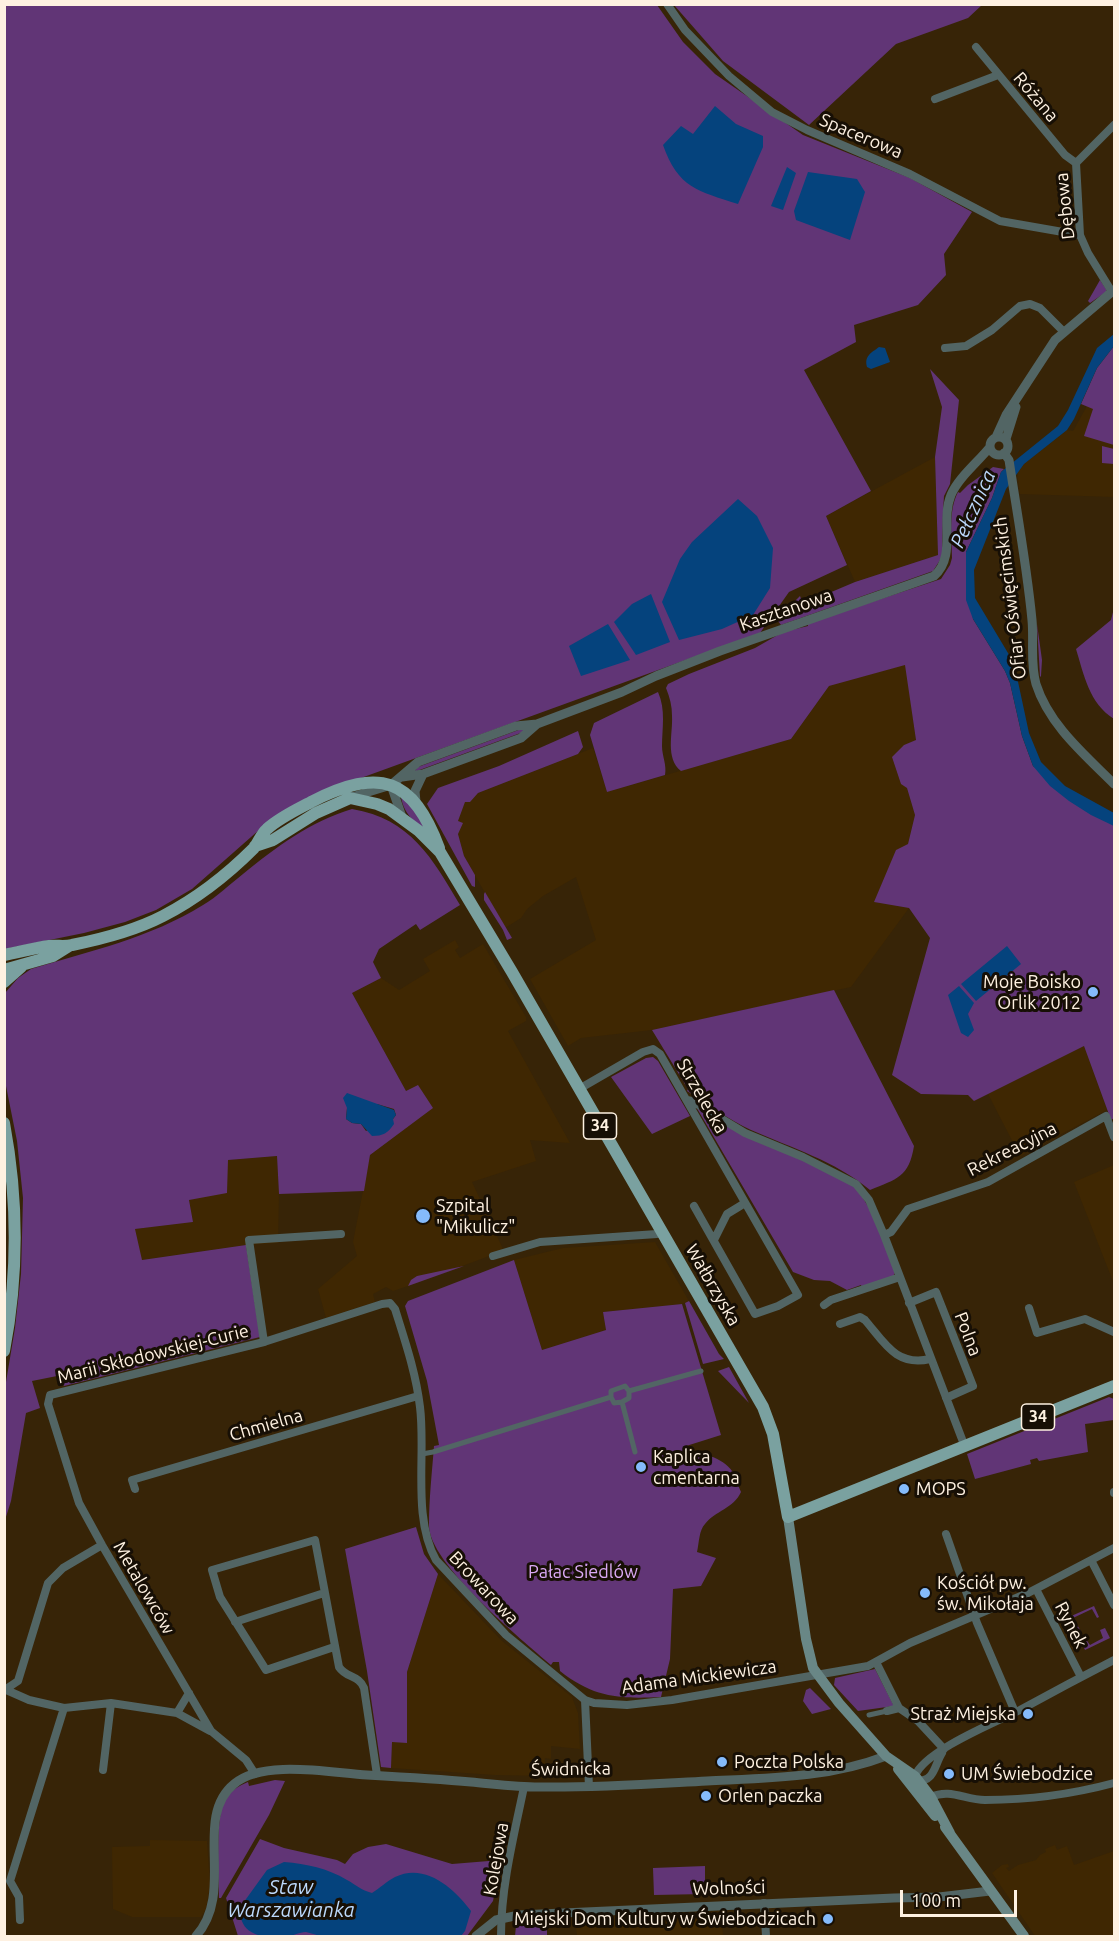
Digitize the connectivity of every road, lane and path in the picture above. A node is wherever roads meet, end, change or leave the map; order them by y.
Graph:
1 (667, 4) edge
2 (976, 47) dead end
3 (998, 75) junction
4 (934, 99) dead end
5 (1114, 125) edge
6 (1076, 163) junction
7 (1080, 235) junction
8 (1113, 291) edge
9 (1064, 332) junction
10 (945, 348) dead end
11 (1001, 438) junction
12 (992, 450) junction
13 (1007, 457) junction
14 (537, 724) junction
15 (423, 774) junction
16 (395, 781) junction
17 (1114, 784) edge
18 (350, 798) junction
19 (416, 802) junction
20 (402, 817) junction
21 (255, 846) junction
22 (440, 852) junction
23 (69, 946) junction
24 (4, 955) edge
25 (22, 966) junction
26 (4, 970) edge
27 (4, 982) edge
28 (579, 1089) junction
29 (687, 1100) junction
30 (4, 1123) edge
31 (1114, 1137) edge
32 (745, 1203) junction
33 (694, 1206) dead end
34 (661, 1232) junction
35 (341, 1234) dead end
36 (884, 1235) junction
37 (714, 1240) junction
38 (494, 1256) dead end
39 (900, 1278) junction
40 (909, 1303) junction
41 (824, 1305) dead end
42 (1029, 1308) dead end
43 (395, 1309) joint
44 (840, 1324) dead end
45 (1114, 1332) edge
46 (264, 1342) junction
47 (4, 1351) edge
48 (930, 1359) junction
49 (701, 1371) dead end
50 (1114, 1387) edge
51 (629, 1391) junction
52 (50, 1395) joint
53 (418, 1396) junction
54 (611, 1397) junction
55 (946, 1398) junction
56 (622, 1402) junction
57 (965, 1447) junction
58 (635, 1452) dead end
59 (422, 1454) junction
60 (135, 1489) dead end
61 (788, 1517) junction
62 (946, 1534) dead end
63 (102, 1545) junction
64 (1114, 1548) edge
65 (1091, 1560) junction
66 (1036, 1589) junction
67 (324, 1593) junction
68 (1114, 1605) edge
69 (975, 1616) junction
70 (235, 1622) junction
71 (334, 1647) junction
72 (1114, 1660) edge
73 (876, 1662) junction
74 (816, 1675) junction
75 (1081, 1677) junction
76 (18, 1681) junction
77 (5, 1689) edge
78 (189, 1693) junction
79 (23, 1697) junction
80 (585, 1700) junction
81 (111, 1703) junction
82 (64, 1708) junction
83 (899, 1708) junction
84 (887, 1711) joint
85 (1015, 1712) junction
86 (177, 1713) junction
87 (869, 1715) dead end
88 (211, 1731) junction
89 (944, 1749) junction
90 (887, 1757) junction
91 (103, 1770) dead end
92 (255, 1774) junction
93 (377, 1775) junction
94 (931, 1777) junction
95 (914, 1779) junction
96 (1114, 1783) edge
97 (524, 1786) junction
98 (589, 1787) junction
99 (933, 1796) junction
100 (990, 1891) junction
101 (764, 1903) junction
102 (501, 1918) junction
103 (20, 1920) dead end
104 (196, 1936) edge
105 (476, 1936) edge
106 (501, 1936) edge
107 (766, 1936) edge
108 (1024, 1936) edge

1 - 7 street, Spacerowa
2 - 3 street, Różana
3 - 4 street
3 - 6 street, Różana
5 - 6 street, Dębowa
6 - 7 street, Dębowa
7 - 8 street, Dębowa
8 - 9 street
9 - 10 street
9 - 11 street
11 - 12 street, Kasztanowa
11 - 13 street, Ofiar Oświęcimskich
12 - 13 street
12 - 14 street, Kasztanowa
13 - 17 street, Ofiar Oświęcimskich
14 - 15 street, Kasztanowa
14 - 16 street, Kasztanowa
15 - 16 street, Kasztanowa
15 - 19 street
16 - 18 street, Kasztanowa
16 - 19 main road, Wałbrzyska / 34
16 - 20 street
16 - 21 main road
18 - 20 main road, Wałbrzyska / 34
18 - 21 main road
19 - 22 main road, Wałbrzyska / 34
20 - 22 main road, Wałbrzyska / 34
21 - 23 main road
22 - 28 main road, Wałbrzyska / 34
23 - 24 main road
23 - 25 main road
25 - 26 main road
25 - 27 main road
28 - 29 street, Strzelecka
28 - 34 main road, Wałbrzyska / 34
29 - 32 street, Strzelecka
29 - 36 street
30 - 47 main road
31 - 36 street, Rekreacyjna
32 - 37 street
32 - 37 street, Strzelecka
33 - 37 street, Strzelecka
34 - 38 street
34 - 61 main road, Wałbrzyska / 34
35 - 46 street, Marii Skłodowskiej-Curie
36 - 39 street
39 - 40 street
39 - 41 street
40 - 48 street
40 - 55 street, Polna
42 - 45 street
43 - 46 street, Marii Skłodowskiej-Curie
43 - 53 street, Browarowa
44 - 48 street
46 - 52 street, Marii Skłodowskiej-Curie
48 - 55 street
49 - 51 street
50 - 57 main road, 34
51 - 54 street
51 - 56 street
52 - 63 street, Metalowców
53 - 59 street, Browarowa
53 - 60 street, Chmielna
54 - 56 street
54 - 59 street
55 - 57 street
56 - 58 street
57 - 61 main road, 34
59 - 80 street, Browarowa
61 - 74 main road, Wałbrzyska
62 - 69 street
63 - 76 street
63 - 78 street, Metalowców
64 - 65 street, Rynek
65 - 66 street, Rynek
65 - 68 street
66 - 69 street, Adama Mickiewicza
66 - 75 street, Rynek
67 - 70 street
67 - 70 street
67 - 71 street
69 - 73 street, Adama Mickiewicza
69 - 85 street
70 - 71 street
71 - 93 street
72 - 75 street, Rynek
73 - 74 street, Adama Mickiewicza
73 - 83 street
74 - 80 street, Adama Mickiewicza
74 - 90 main road, Wałbrzyska
75 - 85 street
76 - 77 street
76 - 79 street
77 - 79 street
78 - 86 street
78 - 88 street, Metalowców
79 - 82 street
80 - 98 street
81 - 82 street
81 - 86 street
81 - 91 street
82 - 103 street
83 - 84 street
83 - 89 street
84 - 87 street
85 - 89 street
86 - 88 street
88 - 92 street, Metalowców
89 - 94 street
89 - 95 street
90 - 95 main road, Wałbrzyska
90 - 98 street, Świdnicka
92 - 93 street, Świdnicka
92 - 104 street
93 - 97 street, Świdnicka
94 - 95 street
94 - 99 street
95 - 99 main road, Wałbrzyska
96 - 99 street
97 - 98 street, Świdnicka
97 - 102 street, Kolejowa
99 - 100 main road, Wałbrzyska
100 - 101 street, Wolności
100 - 108 main road, Wałbrzyska
101 - 102 street, Wolności
101 - 107 street
102 - 105 street, Wolności
102 - 106 street, Kolejowa

